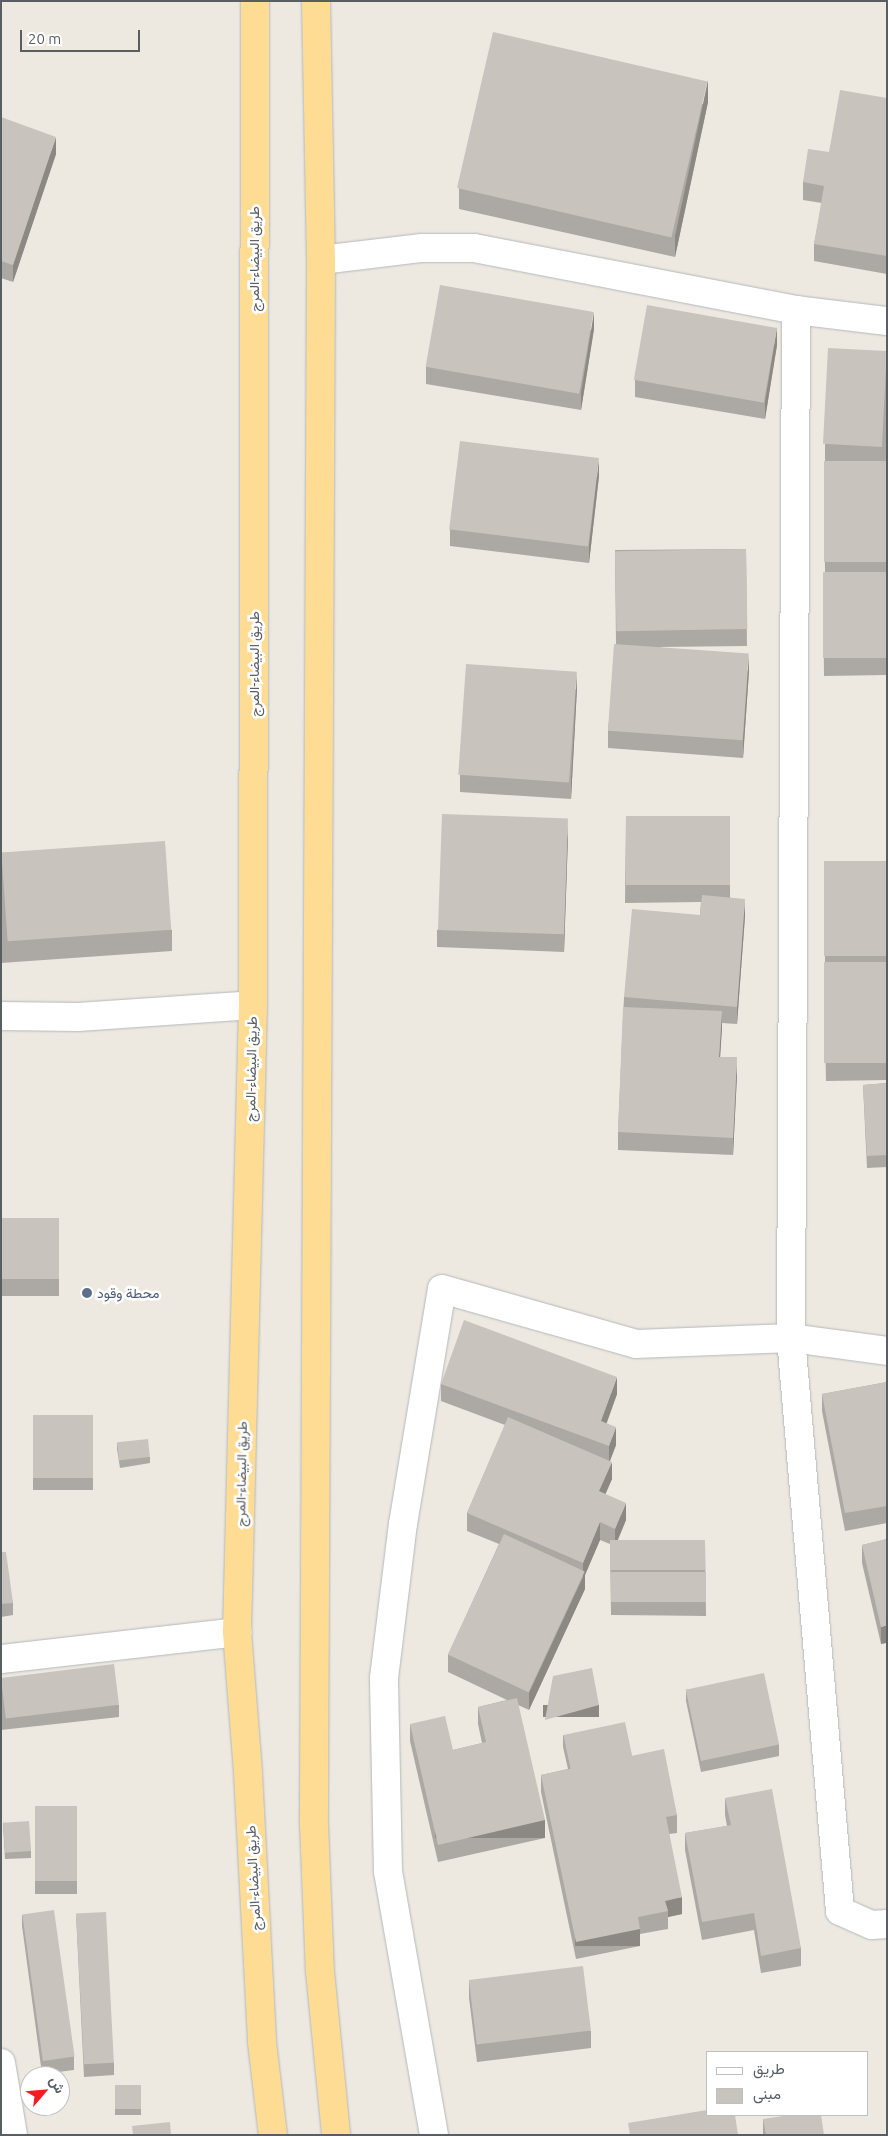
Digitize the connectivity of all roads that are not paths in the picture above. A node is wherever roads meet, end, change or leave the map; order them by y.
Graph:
1 (255, 1) edge
2 (316, 1) edge
3 (321, 260) junction
4 (796, 310) junction
5 (887, 322) edge
6 (253, 1005) junction
7 (1, 1016) edge
8 (791, 1338) junction
9 (887, 1351) edge
10 (237, 1632) junction
11 (1, 1659) edge
12 (887, 1924) edge
13 (1, 2064) edge
14 (13, 2135) edge
15 (273, 2135) edge
16 (336, 2135) edge
17 (434, 2135) edge

1 - 6 highway, طريق البيضاء-المرج
2 - 3 highway
3 - 4 street
3 - 16 highway
4 - 5 street
4 - 8 street
6 - 7 street
6 - 10 highway, طريق البيضاء-المرج
8 - 9 street
8 - 12 street
8 - 17 street
10 - 11 street
10 - 15 highway, طريق البيضاء-المرج
13 - 14 street

